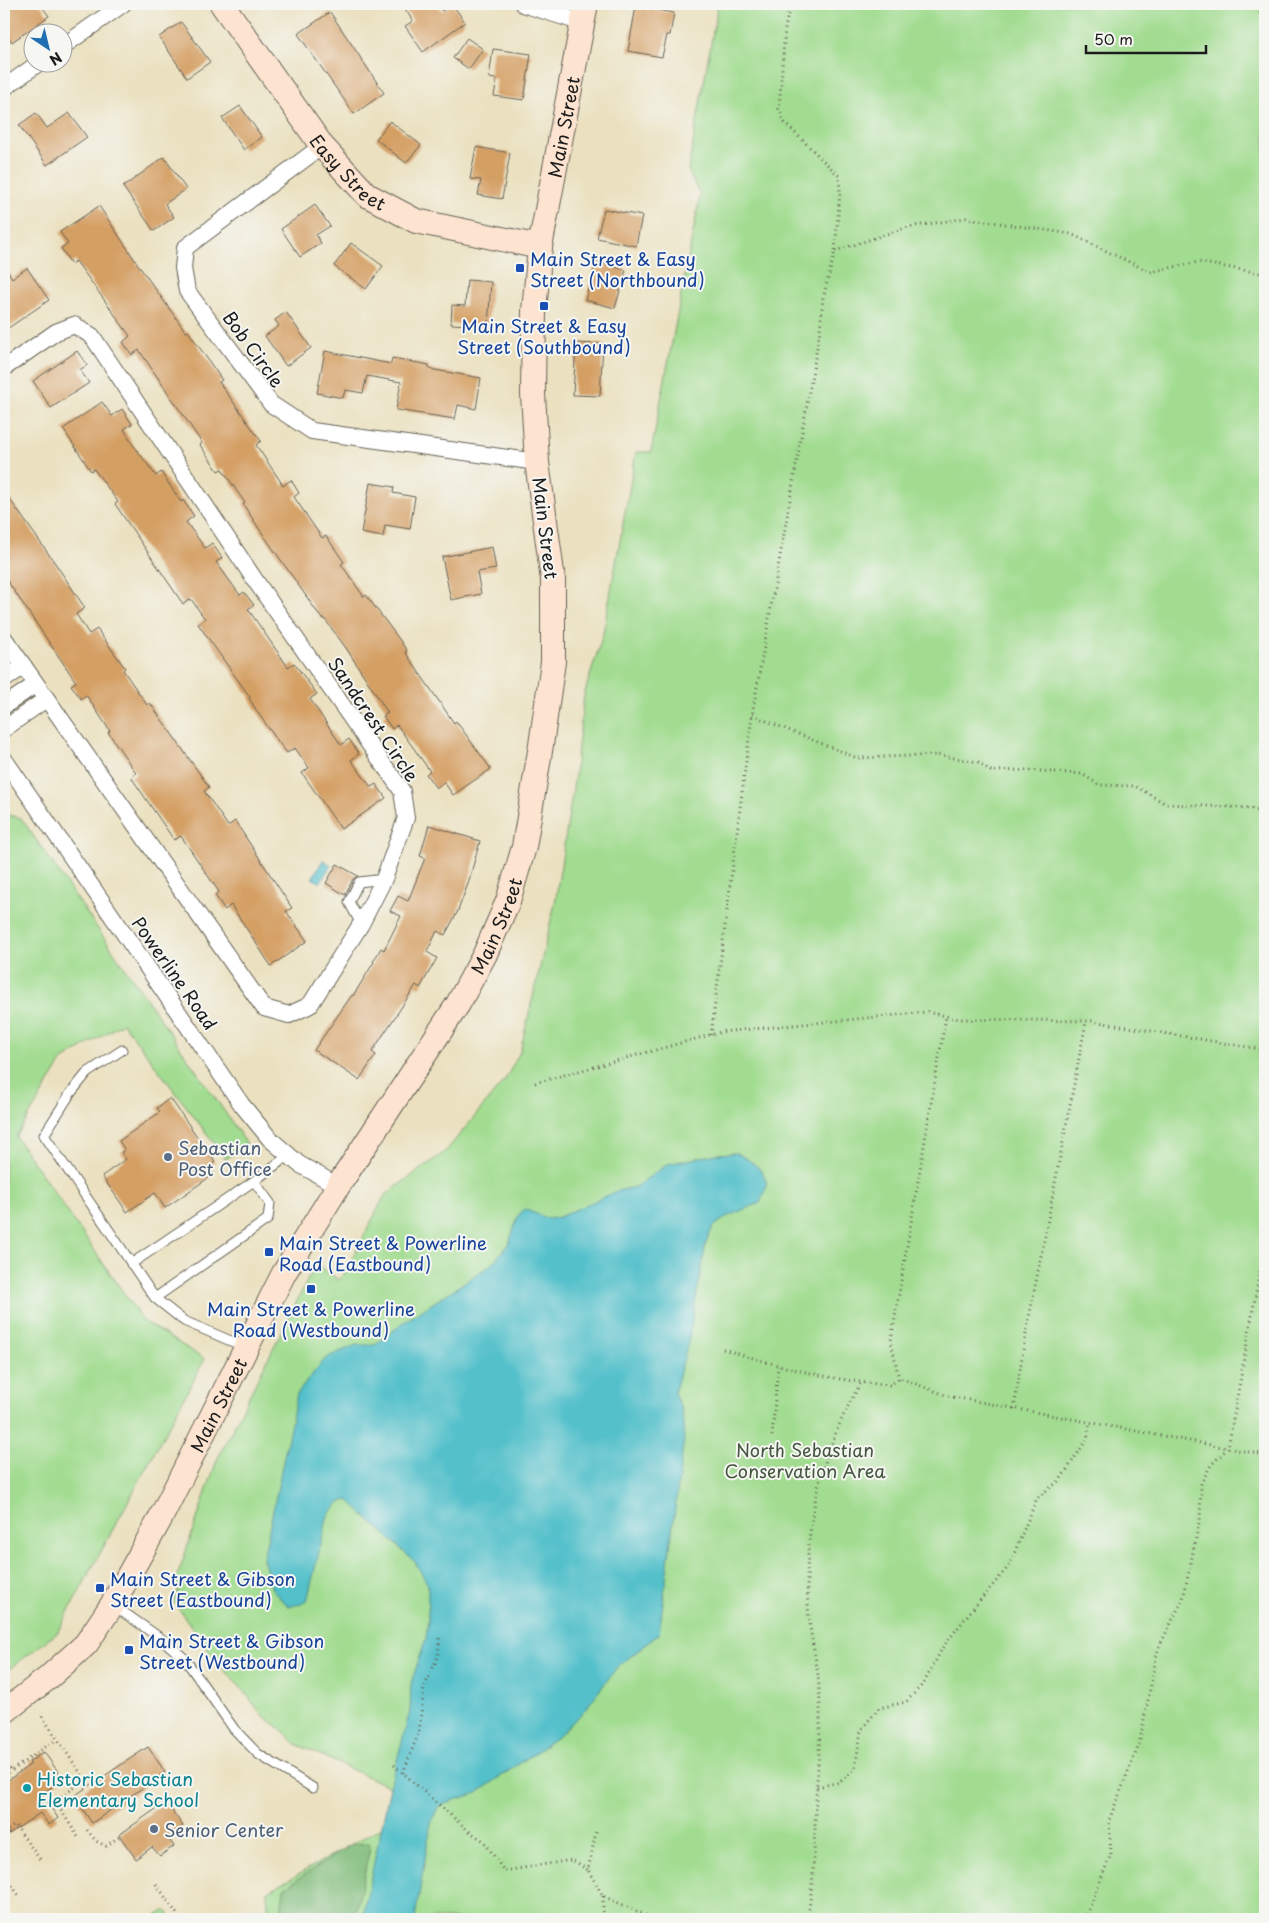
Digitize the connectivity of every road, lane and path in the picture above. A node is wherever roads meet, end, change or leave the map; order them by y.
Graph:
1 (123, 4) edge
2 (222, 4) edge
3 (523, 4) edge
4 (790, 4) edge
5 (1254, 4) edge
6 (584, 13) edge
7 (1265, 20) edge
8 (72, 40) edge
9 (26, 72) edge
10 (4, 87) edge
11 (322, 146) junction
12 (540, 247) junction
13 (835, 251) junction
14 (1265, 274) edge
15 (4, 368) edge
16 (537, 462) junction
17 (4, 638) edge
18 (24, 666) junction
19 (4, 680) edge
20 (36, 684) junction
21 (46, 699) junction
22 (4, 706) edge
23 (752, 715) junction
24 (4, 729) edge
25 (4, 759) edge
26 (1265, 813) edge
27 (946, 1016) junction
28 (1086, 1021) junction
29 (711, 1035) junction
30 (122, 1050) dead end
31 (1265, 1050) edge
32 (535, 1083) dead end
33 (289, 1155) junction
34 (254, 1181) junction
35 (338, 1186) junction
36 (1265, 1243) edge
37 (131, 1264) junction
38 (155, 1298) junction
39 (246, 1347) junction
40 (723, 1349) dead end
41 (778, 1366) junction
42 (899, 1379) junction
43 (861, 1383) junction
44 (1014, 1409) junction
45 (1090, 1423) junction
46 (772, 1436) dead end
47 (1228, 1448) junction
48 (1265, 1455) edge
49 (112, 1605) junction
50 (440, 1636) dead end
51 (4, 1712) edge
52 (42, 1716) dead end
53 (57, 1740) junction
54 (4, 1760) edge
55 (394, 1765) dead end
56 (11, 1771) junction
57 (403, 1773) junction
58 (4, 1774) edge
59 (85, 1780) junction
60 (88, 1785) dead end
61 (817, 1787) junction
62 (313, 1788) dead end
63 (74, 1798) dead end
64 (60, 1808) junction
65 (87, 1830) dead end
66 (596, 1832) dead end
67 (4, 1833) edge
68 (78, 1837) dead end
69 (119, 1837) dead end
70 (42, 1862) dead end
71 (588, 1870) junction
72 (4, 1873) edge
73 (156, 1884) dead end
74 (19, 1896) dead end
75 (603, 1896) junction
76 (31, 1913) dead end
77 (35, 1919) edge
78 (176, 1919) edge
79 (604, 1919) edge
80 (654, 1919) edge
81 (807, 1919) edge
82 (1085, 1919) edge

1 - 8 street
2 - 11 street, Easy Street
3 - 6 street
4 - 13 path
5 - 7 path
6 - 12 street, Main Street
9 - 10 street
11 - 12 street, Easy Street
11 - 16 street, Bob Circle
12 - 16 street, Main Street
13 - 14 path
13 - 23 path
15 - 21 street, Sandcrest Circle
16 - 35 street, Main Street
17 - 18 street, Sandcrest Circle
18 - 19 street
18 - 20 street, Sandcrest Circle
20 - 21 street, Sandcrest Circle
20 - 22 street
21 - 24 street
23 - 26 path
23 - 29 path
25 - 33 street, Powerline Road
27 - 28 path
27 - 29 path
27 - 42 path
28 - 31 path
28 - 44 path
29 - 32 path
30 - 37 lane
33 - 34 lane
33 - 35 street, Powerline Road
34 - 37 lane
34 - 38 lane
35 - 39 street, Main Street
36 - 47 path
37 - 38 lane
38 - 39 lane
39 - 49 street, Main Street
40 - 41 path
41 - 43 path
41 - 46 path
42 - 43 path
42 - 44 path
43 - 61 path
44 - 45 path
45 - 47 path
45 - 61 path
47 - 48 path
47 - 82 path
49 - 51 street, Main Street
49 - 62 lane
50 - 57 path
52 - 53 path
53 - 56 path
53 - 59 path
54 - 56 path
55 - 57 path
56 - 58 path
57 - 71 path
59 - 60 path
59 - 64 path
61 - 81 path
63 - 64 path
64 - 68 path
65 - 69 path
66 - 71 path
67 - 70 path
71 - 75 path
72 - 74 path
73 - 78 path
75 - 79 path
75 - 80 path
76 - 77 path

